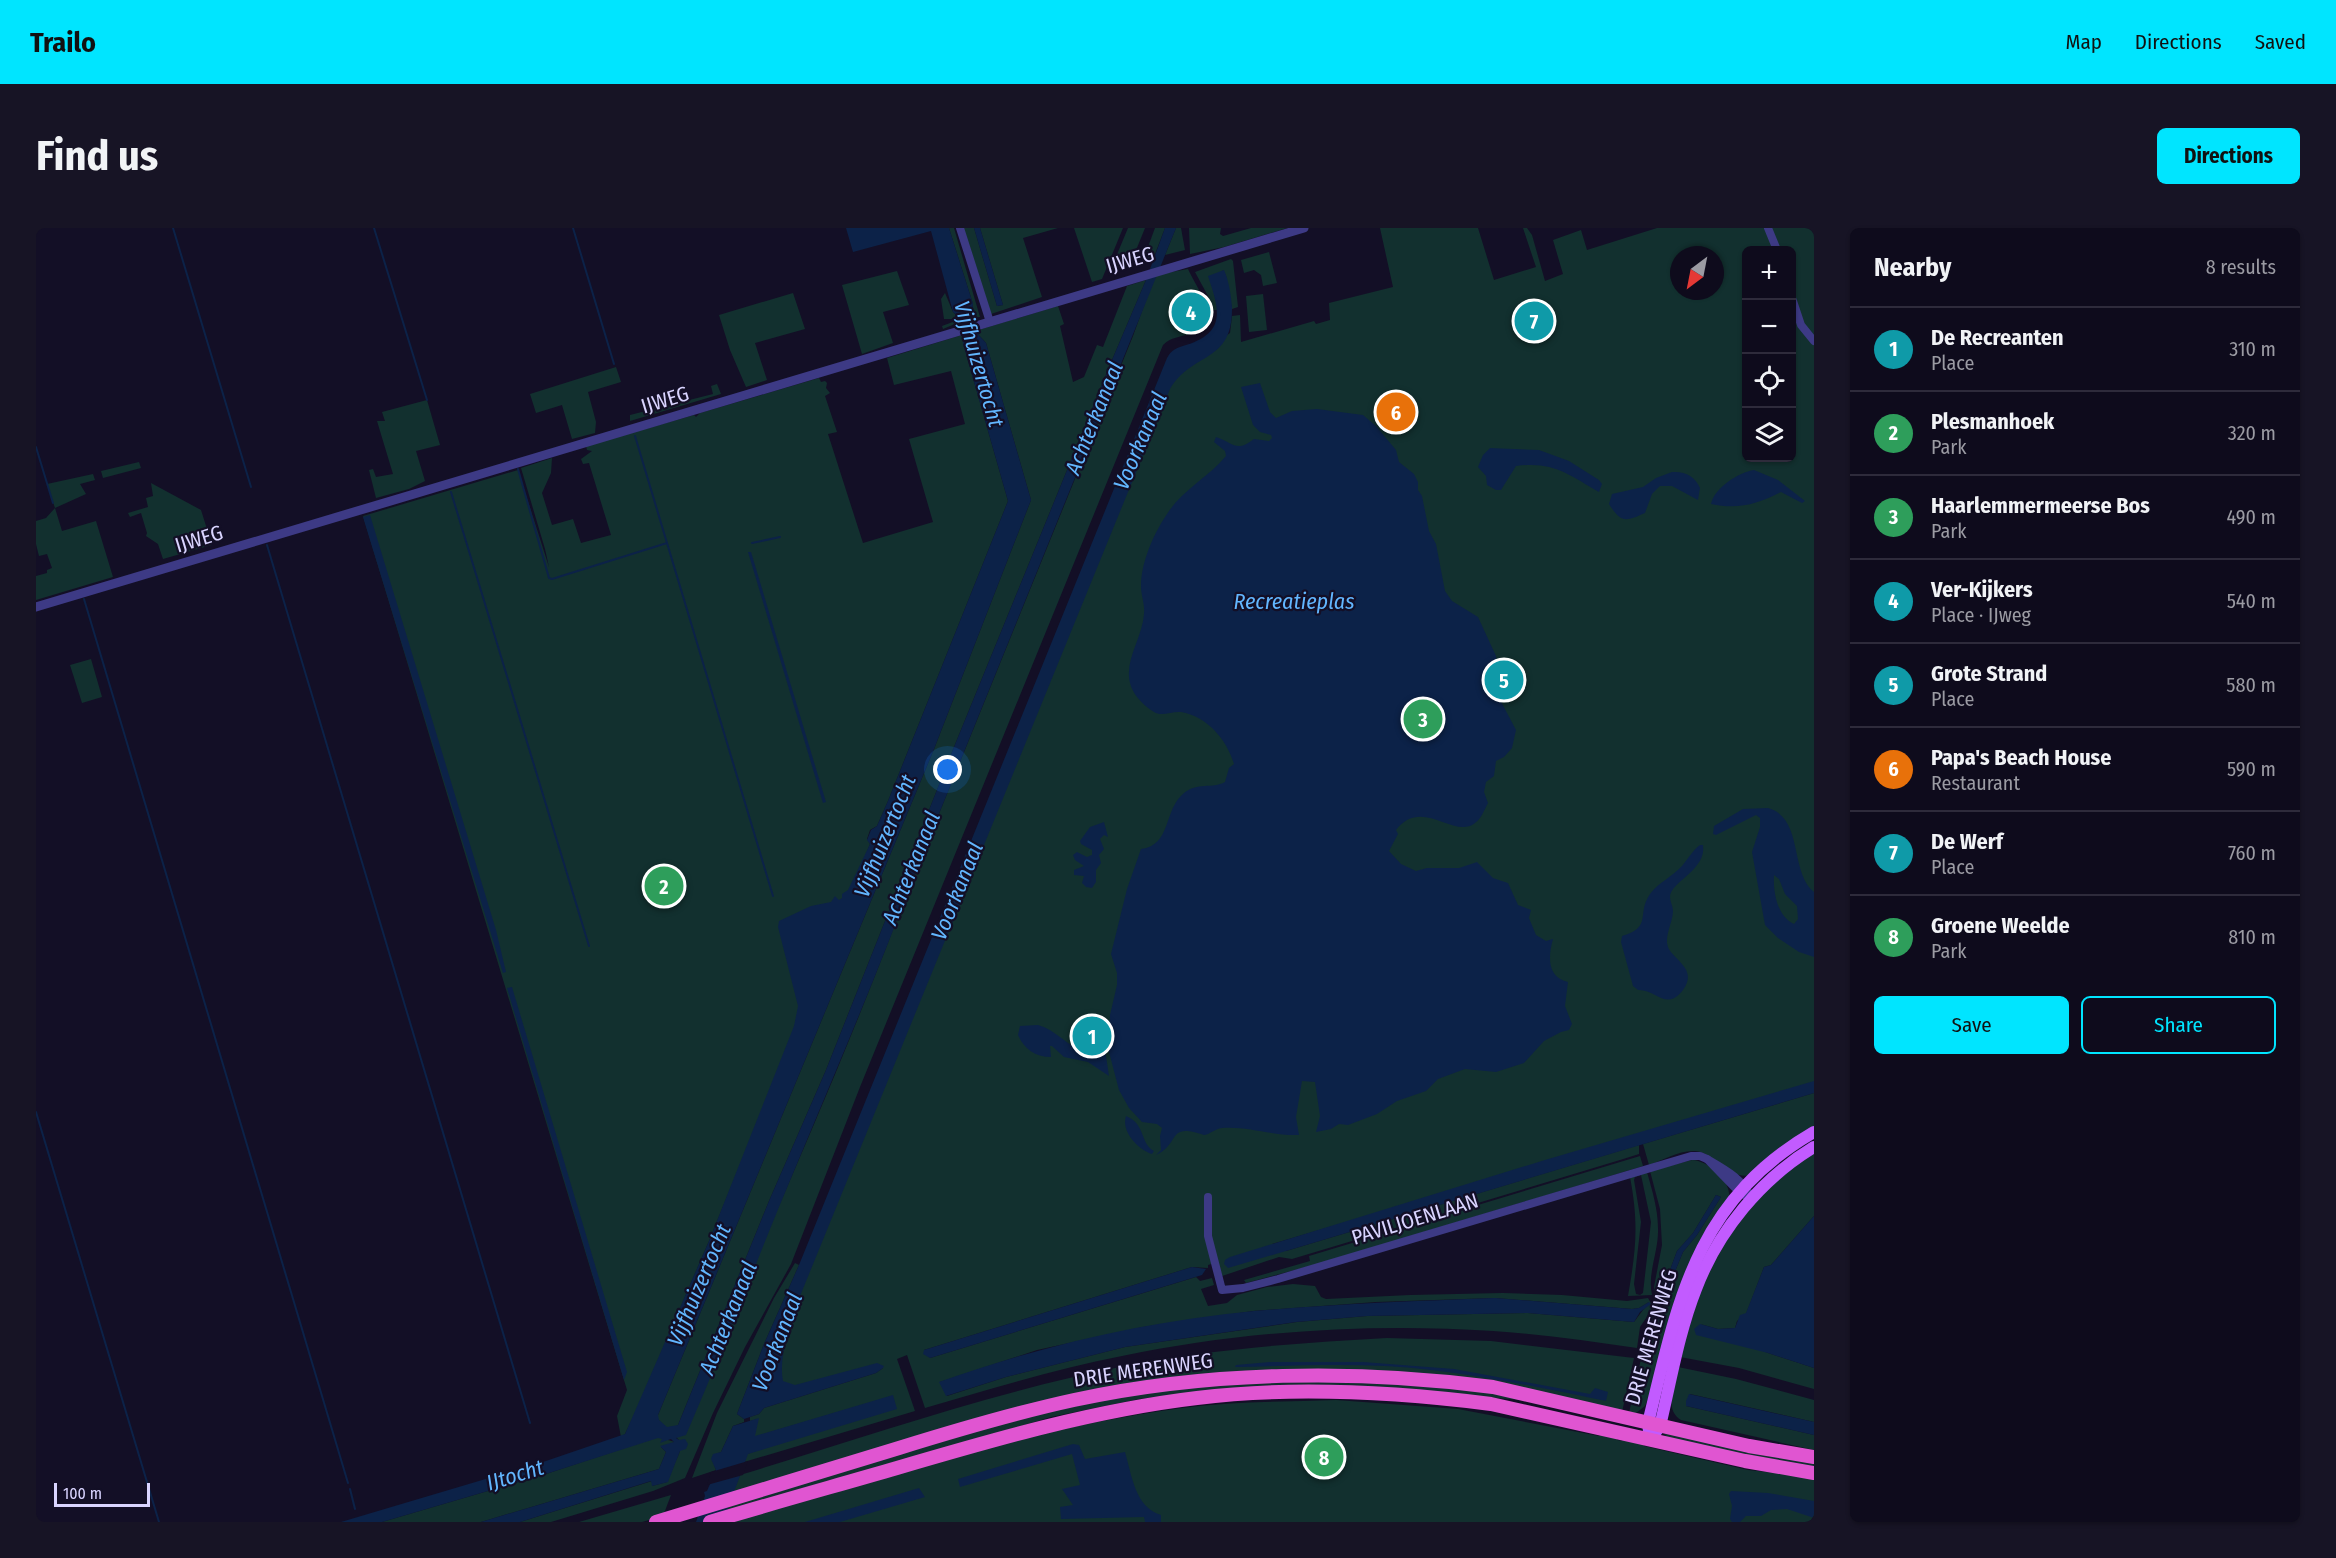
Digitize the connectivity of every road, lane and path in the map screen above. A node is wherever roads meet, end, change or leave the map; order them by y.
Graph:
1 (960, 228) edge
2 (1304, 228) edge
3 (1768, 228) edge
4 (1775, 246) edge
5 (1792, 300) edge
6 (990, 322) junction
7 (1814, 341) edge
8 (36, 607) edge
9 (1814, 1132) edge
10 (1814, 1147) edge
11 (1743, 1190) junction
12 (1208, 1197) dead end
13 (1752, 1199) junction
14 (1654, 1424) junction
15 (1650, 1439) junction
16 (1814, 1457) edge
17 (1814, 1473) edge
18 (656, 1522) edge
19 (710, 1522) edge

1 - 6 street
2 - 6 street, IJWEG
3 - 4 street
5 - 7 street
6 - 8 street, IJWEG
9 - 11 main road, DRIE MERENWEG
10 - 13 main road, DRIE MERENWEG
11 - 12 street, PAVILJOENLAAN
11 - 13 street, PAVILJOENLAAN
11 - 14 main road, DRIE MERENWEG
13 - 14 main road, DRIE MERENWEG
14 - 15 main road, DRIE MERENWEG
14 - 16 highway, DRIE MERENWEG
14 - 18 highway, DRIE MERENWEG
15 - 17 highway, DRIE MERENWEG
15 - 19 highway, DRIE MERENWEG

